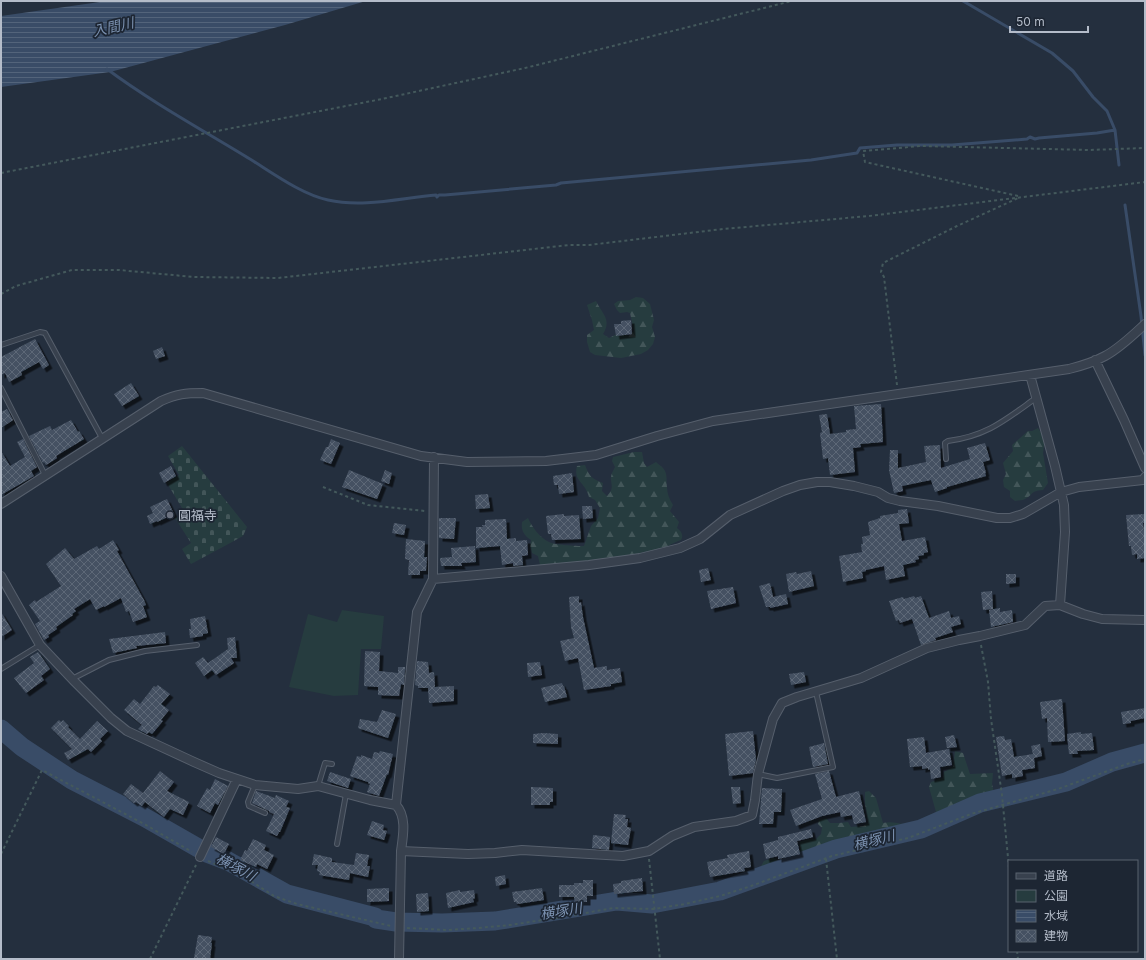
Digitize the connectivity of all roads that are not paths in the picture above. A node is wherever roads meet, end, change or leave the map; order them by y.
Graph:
1 (1145, 324) edge
2 (1, 345) edge
3 (1096, 360) junction
4 (1030, 375) junction
5 (1, 388) edge
6 (1037, 398) junction
7 (102, 438) junction
8 (434, 458) junction
9 (946, 459) dead end
10 (1145, 468) edge
11 (45, 476) junction
12 (1145, 477) edge
13 (1061, 492) junction
14 (1, 504) edge
15 (1, 576) edge
16 (434, 578) junction
17 (1060, 604) junction
18 (1145, 620) edge
19 (40, 645) junction
20 (197, 645) dead end
21 (1, 669) edge
22 (71, 679) junction
23 (816, 692) junction
24 (332, 764) dead end
25 (758, 774) junction
26 (237, 779) junction
27 (255, 784) junction
28 (318, 786) junction
29 (346, 794) junction
30 (396, 805) junction
31 (265, 813) dead end
32 (337, 844) dead end
33 (402, 851) junction
34 (200, 857) road end
35 (399, 959) edge

1 - 3 street
2 - 7 lane
3 - 4 street
3 - 10 street
4 - 6 street
4 - 8 street
5 - 11 lane
6 - 9 lane
6 - 13 street
7 - 8 street
7 - 11 street
8 - 16 street
11 - 14 street
12 - 13 street
13 - 16 street
13 - 17 street
15 - 19 street
16 - 30 street
17 - 18 street
17 - 23 street
19 - 21 lane
19 - 22 street
20 - 22 lane
22 - 26 street
23 - 25 street
23 - 25 lane
24 - 28 lane
25 - 33 street
26 - 27 street
26 - 34 street
27 - 28 street
27 - 31 lane
28 - 29 street
29 - 30 street
29 - 32 lane
30 - 33 street
33 - 35 street

